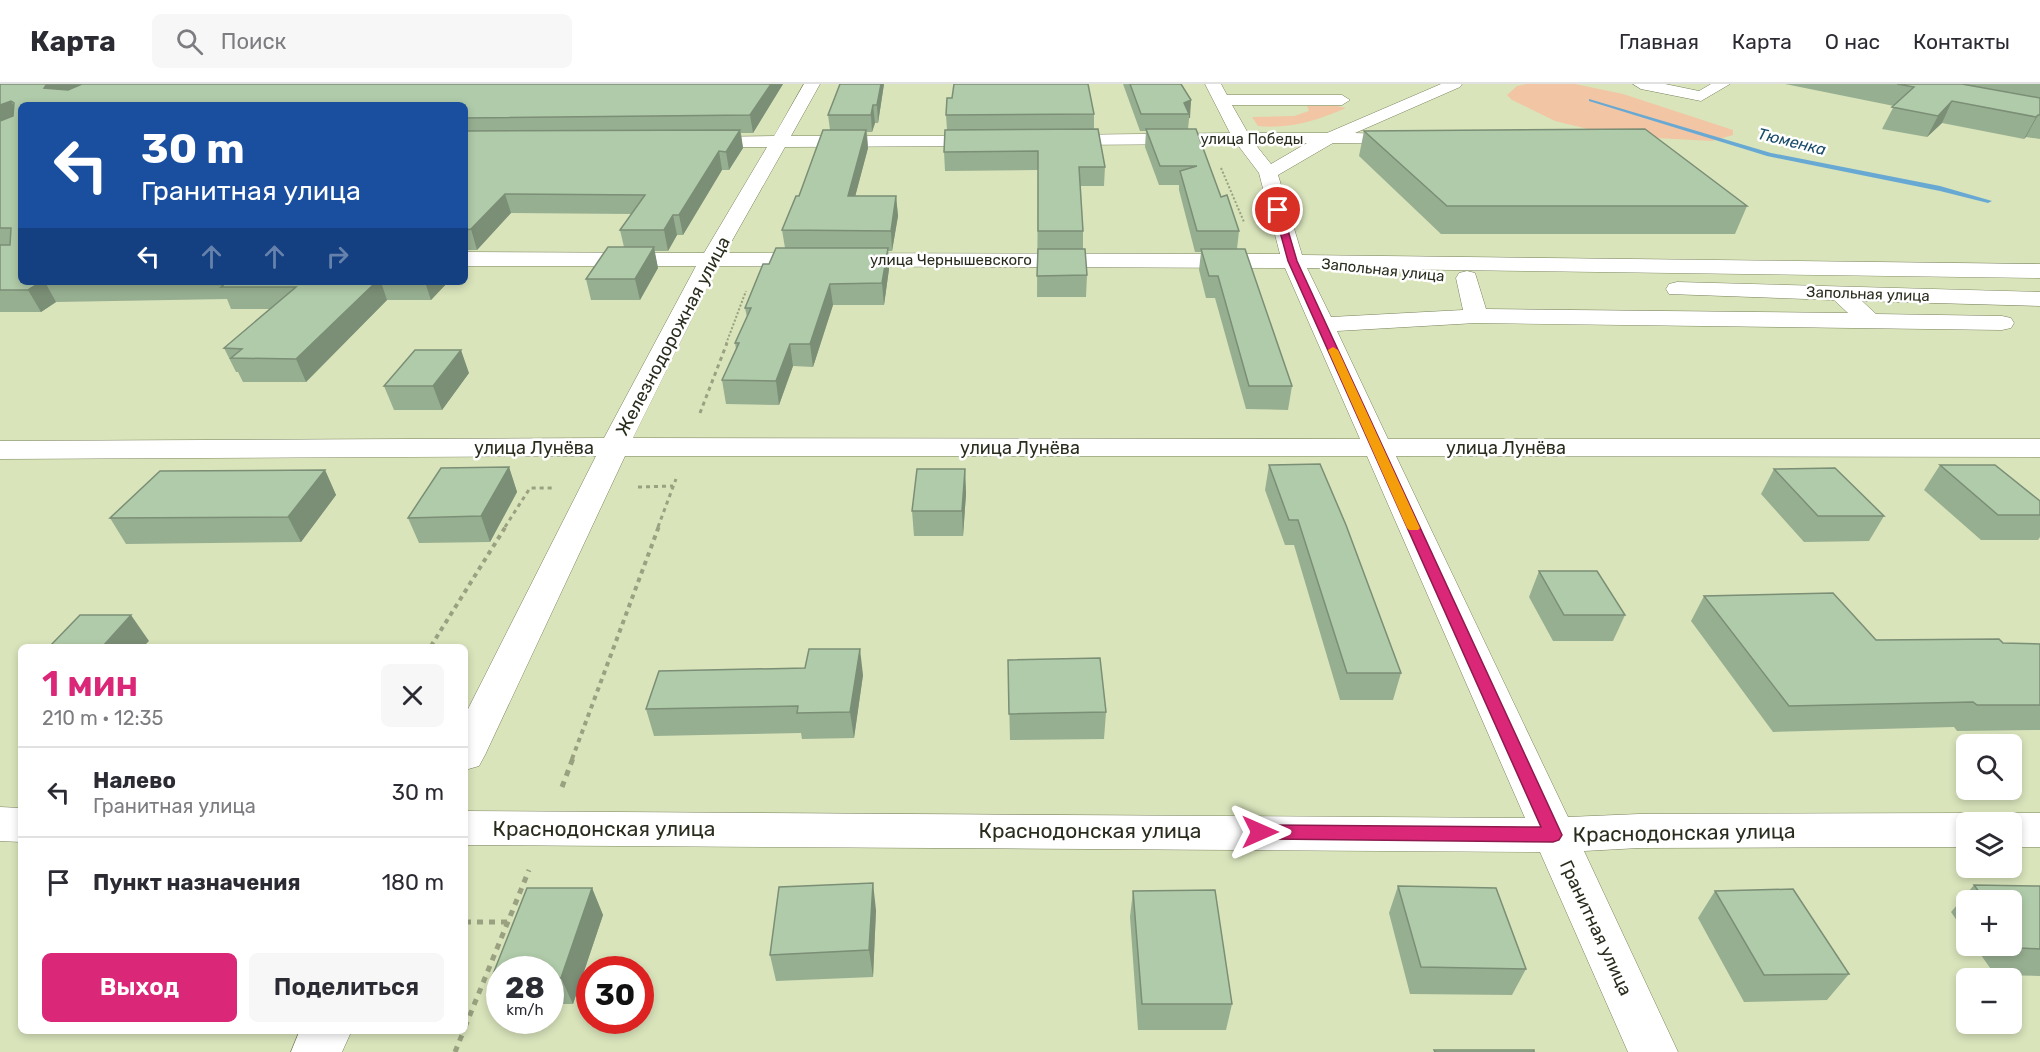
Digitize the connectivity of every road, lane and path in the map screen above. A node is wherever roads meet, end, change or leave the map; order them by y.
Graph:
1 (812, 84) edge
2 (1213, 84) edge
3 (1454, 84) edge
4 (1641, 84) edge
5 (1722, 84) edge
6 (1221, 100) junction
7 (1342, 100) dead end
8 (1330, 138) junction
9 (1242, 139) junction
10 (1006, 140) edge
11 (1042, 140) edge
12 (1420, 140) edge
13 (676, 142) edge
14 (781, 142) junction
15 (1268, 174) junction
16 (468, 259) edge
17 (711, 260) junction
18 (1293, 261) junction
19 (2040, 270) edge
20 (1467, 278) junction
21 (1619, 287) dead end
22 (747, 288) dead end
23 (1654, 288) dead end
24 (1840, 293) junction
25 (2040, 299) edge
26 (1476, 316) junction
27 (1870, 321) junction
28 (2002, 323) dead end
29 (1322, 325) junction
30 (615, 447) junction
31 (687, 447) junction
32 (1378, 448) junction
33 (2040, 448) edge
34 (0, 450) edge
35 (468, 749) edge
36 (0, 824) edge
37 (18, 825) edge
38 (468, 828) edge
39 (546, 828) junction
40 (1956, 830) edge
41 (2022, 830) edge
42 (2040, 830) edge
43 (1553, 835) junction
44 (468, 922) edge
45 (508, 922) junction
46 (468, 1019) edge
47 (325, 1034) edge
48 (462, 1034) edge
49 (316, 1052) edge
50 (455, 1052) edge
51 (1653, 1052) edge

1 - 14 street, Железнодорожная улица
2 - 6 street, Гранитная улица
3 - 8 street
4 - 5 street
6 - 7 street
6 - 9 street, Гранитная улица
8 - 9 street, улица Победы
8 - 12 street, улица Победы
8 - 15 street
9 - 11 street, улица Победы
9 - 15 street, Гранитная улица
10 - 14 street
13 - 14 street
14 - 17 street, Железнодорожная улица
15 - 18 street, Гранитная улица
16 - 17 street, улица Чернышевского
17 - 18 street, улица Чернышевского
17 - 30 street, Железнодорожная улица
18 - 19 street, Запольная улица
18 - 20 street, Запольная улица
18 - 29 street, Гранитная улица
20 - 21 street, Запольная улица
20 - 26 street
22 - 31 path
23 - 24 street, Запольная улица
24 - 25 street, Запольная улица
24 - 27 street
26 - 27 street
26 - 29 street
27 - 28 street
29 - 32 street, Гранитная улица
30 - 31 street, улица Лунёва
30 - 34 street, улица Лунёва
30 - 35 street, Железнодорожная улица
31 - 32 street, улица Лунёва
31 - 39 path
32 - 33 street, улица Лунёва
32 - 43 street, Гранитная улица
36 - 37 street
38 - 39 street, Краснодонская улица
39 - 43 street, Краснодонская улица
39 - 45 path
40 - 43 street, Краснодонская улица
41 - 42 street
43 - 51 street, Гранитная улица
44 - 45 path
45 - 46 path
47 - 49 street
48 - 50 path

